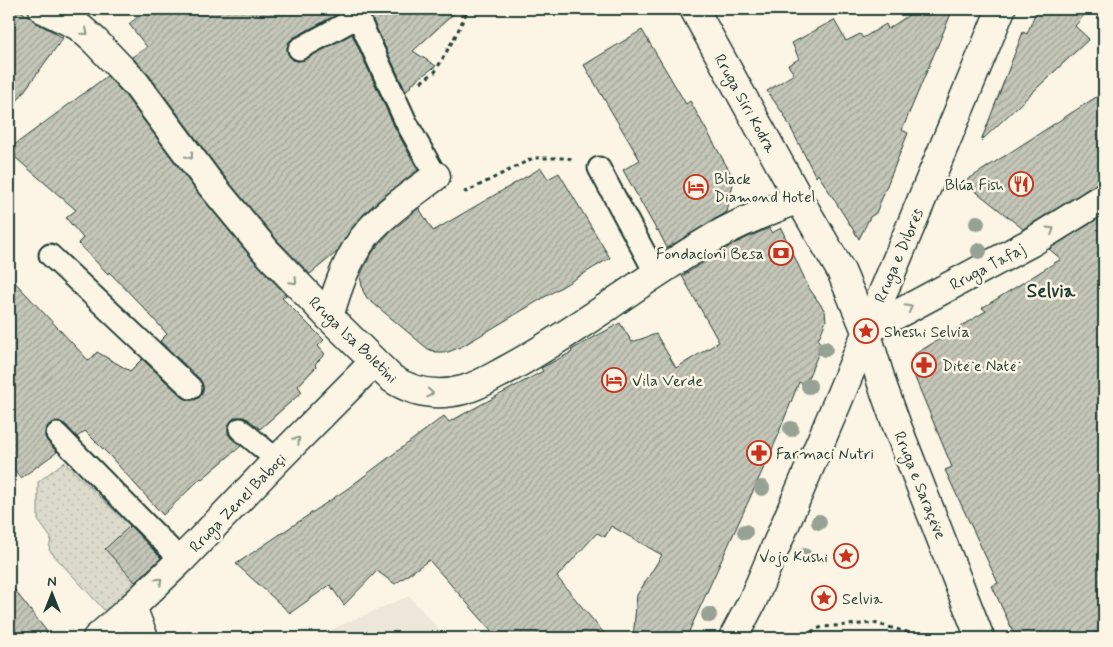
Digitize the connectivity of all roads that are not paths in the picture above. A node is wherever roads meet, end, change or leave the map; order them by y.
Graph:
1 (43, 9) edge
2 (694, 9) edge
3 (1001, 9) edge
4 (299, 49) dead end
5 (599, 168) road end
6 (436, 176) joint
7 (1104, 197) edge
8 (799, 199) junction
9 (50, 255) dead end
10 (656, 274) junction
11 (328, 317) junction
12 (866, 331) junction
13 (374, 362) junction
14 (191, 388) dead end
15 (240, 429) dead end
16 (57, 434) dead end
17 (277, 460) junction
18 (181, 560) junction
19 (132, 607) junction
20 (97, 638) edge
21 (144, 638) edge
22 (733, 638) edge
23 (980, 638) edge

1 -> 11 street, Rruga Isa Boletini
2 - 8 street, Rruga Siri Kodra
3 - 12 street, Rruga e Dibrës
4 - 6 lane
5 - 10 lane
6 - 11 street
12 -> 7 street, Rruga Tafaj
8 - 10 street, Rruga Isa Boletini
8 - 12 street, Rruga Siri Kodra
9 - 14 lane
13 -> 10 street, Rruga Isa Boletini
11 - 13 street, Rruga Isa Boletini
12 - 22 street, Rruga e Dibrës
12 - 23 street, Rruga e Saraçëve
17 -> 13 street, Rruga Zenel Baboçi
15 - 17 lane
16 - 18 lane
17 - 18 street, Rruga Zenel Baboçi
19 -> 18 street, Rruga Zenel Baboçi
19 - 20 street, Rruga Zenel Baboçi
19 - 21 street

